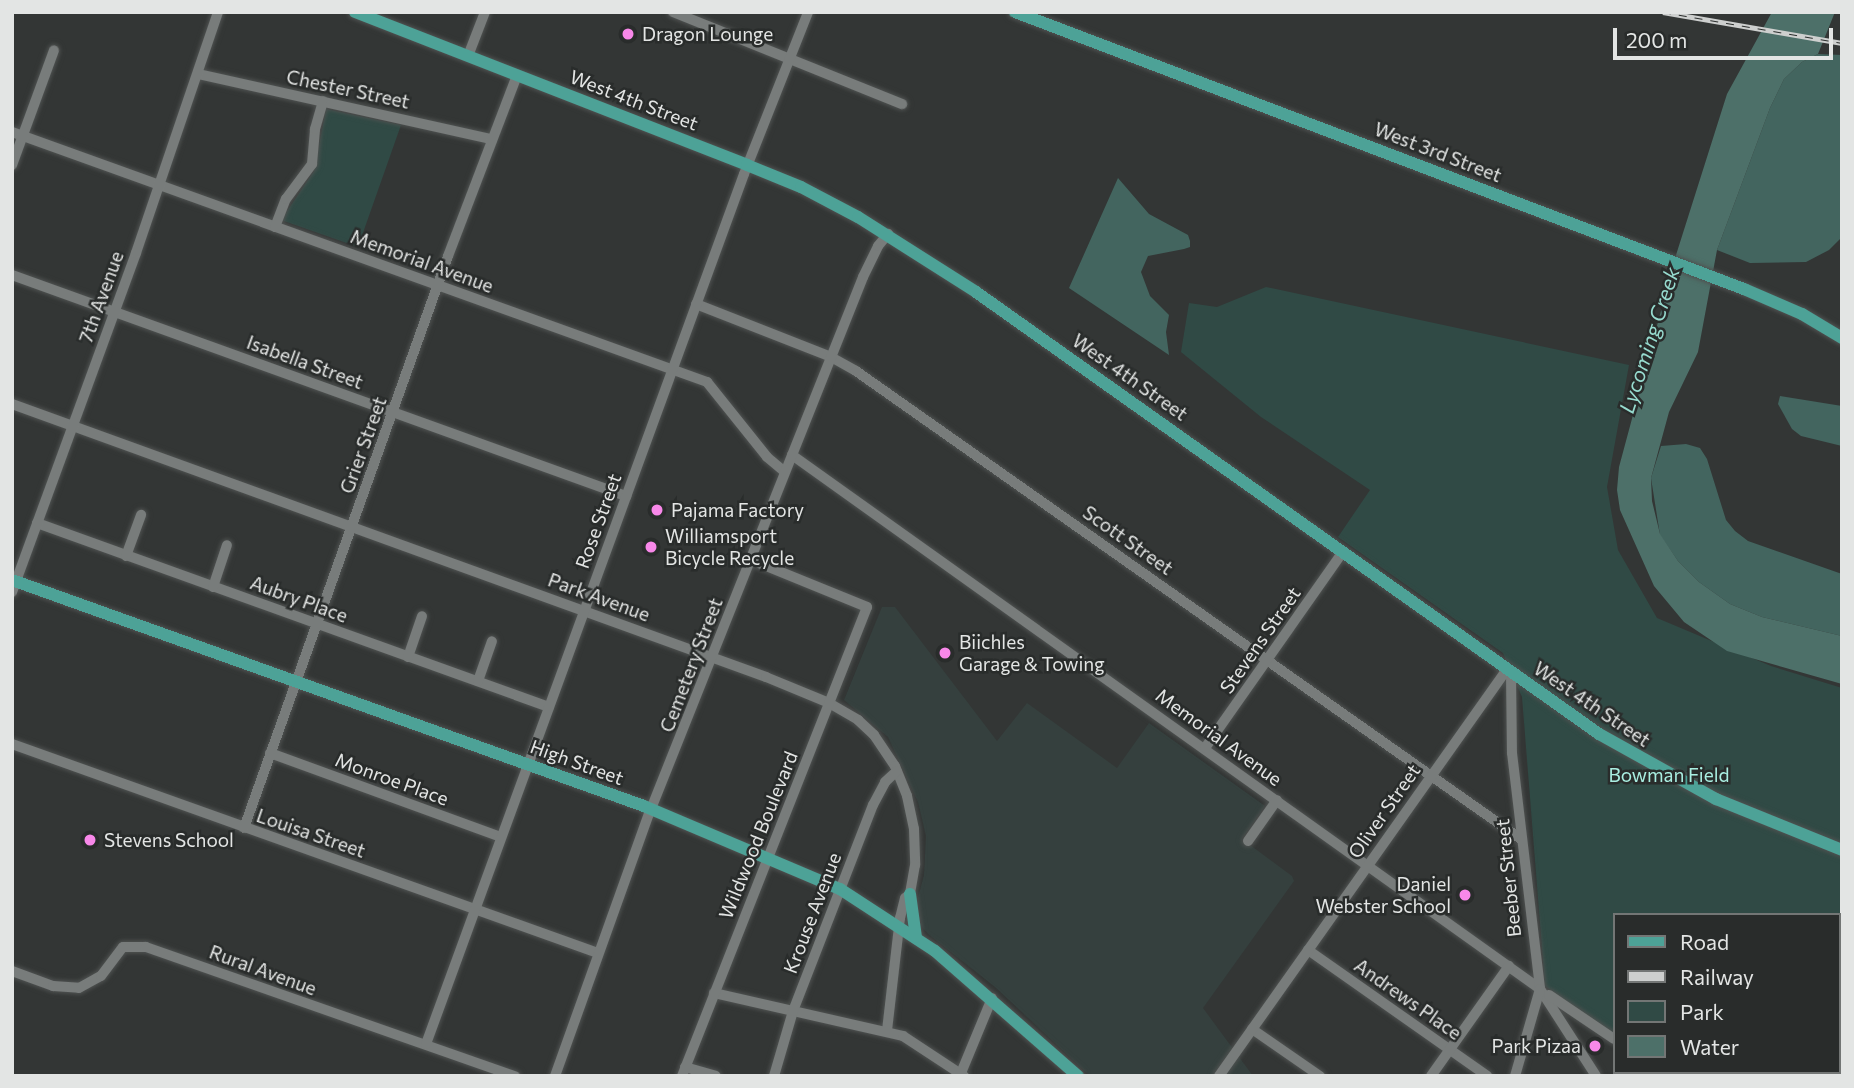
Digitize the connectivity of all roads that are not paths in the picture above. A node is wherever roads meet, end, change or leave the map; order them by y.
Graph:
1 (218, 12) edge
2 (355, 12) edge
3 (485, 12) edge
4 (673, 12) edge
5 (808, 12) edge
6 (1015, 12) edge
7 (54, 50) dead end
8 (468, 56) junction
9 (790, 58) junction
10 (198, 74) junction
11 (517, 75) junction
12 (323, 101) junction
13 (902, 104) dead end
14 (18, 134) edge
15 (491, 139) junction
16 (747, 164) junction
17 (12, 165) edge
18 (159, 185) junction
19 (275, 227) junction
20 (888, 234) junction
21 (12, 275) edge
22 (438, 286) junction
23 (696, 304) junction
24 (114, 312) junction
25 (1842, 338) edge
26 (831, 357) junction
27 (672, 370) junction
28 (12, 404) edge
29 (394, 412) junction
30 (73, 425) junction
31 (792, 455) junction
32 (785, 472) junction
33 (626, 496) junction
34 (141, 515) dead end
35 (37, 523) junction
36 (353, 527) junction
37 (226, 547) dead end
38 (1343, 552) junction
39 (127, 556) junction
40 (751, 560) junction
41 (14, 584) edge
42 (213, 587) junction
43 (584, 611) junction
44 (422, 616) dead end
45 (316, 624) junction
46 (492, 641) dead end
47 (408, 657) junction
48 (713, 657) junction
49 (1268, 660) junction
50 (1508, 672) junction
51 (296, 681) junction
52 (478, 681) junction
53 (829, 703) junction
54 (549, 707) junction
55 (12, 744) edge
56 (1205, 748) junction
57 (270, 754) junction
58 (528, 765) junction
59 (897, 771) junction
60 (1431, 776) junction
61 (1277, 800) junction
62 (651, 809) junction
63 (244, 828) junction
64 (501, 837) junction
65 (1521, 838) junction
66 (1248, 841) dead end
67 (1842, 850) edge
68 (770, 858) junction
69 (1367, 865) junction
70 (841, 889) junction
71 (909, 894) junction
72 (475, 910) junction
73 (901, 926) junction
74 (916, 937) junction
75 (1308, 950) junction
76 (598, 953) junction
77 (1509, 966) junction
78 (12, 971) edge
79 (1540, 989) junction
80 (714, 993) junction
81 (992, 998) junction
82 (793, 1011) junction
83 (1252, 1029) junction
84 (887, 1031) junction
85 (1612, 1038) edge
86 (426, 1044) junction
87 (1450, 1049) junction
88 (684, 1072) edge
89 (963, 1074) edge
90 (515, 1076) edge
91 (555, 1076) edge
92 (716, 1076) edge
93 (774, 1076) edge
94 (1078, 1076) edge
95 (1219, 1076) edge
96 (1320, 1076) edge
97 (1431, 1076) edge
98 (1487, 1076) edge
99 (1515, 1076) edge
100 (1596, 1076) edge

1 - 10 street, 7th Avenue
2 - 8 main road, West 4th Street
3 - 8 street
4 - 9 street
5 - 9 street, Rose Street
6 - 25 main road, West 3rd Street
7 - 14 street
8 - 11 main road, West 4th Street
9 - 13 street
9 - 16 street, Rose Street
10 - 12 street, Chester Street
10 - 18 street, 7th Avenue
11 - 15 street, Grier Street
11 - 16 main road, West 4th Street
12 - 15 street, Chester Street
12 - 19 street
14 - 17 street
14 - 18 street, Memorial Avenue
15 - 22 street, Grier Street
16 - 20 main road, West 4th Street
16 - 23 street, Rose Street
18 - 19 street, Memorial Avenue
18 - 24 street, 7th Avenue
19 - 22 street, Memorial Avenue
20 - 26 street, Cemetery Street
20 - 38 main road, West 4th Street
21 - 24 street, Isabella Street
22 - 27 street, Memorial Avenue
22 - 29 street, Grier Street
23 - 26 street, Scott Street
23 - 27 street, Rose Street
24 - 29 street, Isabella Street
24 - 30 street, 7th Avenue
26 - 31 street, Cemetery Street
26 - 49 street, Scott Street
27 - 32 street, Memorial Avenue
27 - 33 street, Rose Street
28 - 30 street, Park Avenue
29 - 33 street, Isabella Street
29 - 36 street, Grier Street
30 - 35 street, 7th Avenue
30 - 36 street, Park Avenue
31 - 32 street, Cemetery Street
31 - 56 street, Memorial Avenue
32 - 40 street, Cemetery Street
33 - 43 street, Rose Street
34 - 39 street
35 - 39 street, Aubry Place
35 - 41 street, 7th Avenue
36 - 43 street, Park Avenue
36 - 45 street, Grier Street
37 - 42 street
38 - 49 street, Stevens Street
38 - 50 main road, West 4th Street
39 - 42 street, Aubry Place
40 - 48 street, Cemetery Street
40 - 53 street, Wildwood Boulevard
41 - 51 main road, High Street
42 - 45 street, Aubry Place
43 - 48 street, Park Avenue
43 - 54 street, Rose Street
44 - 47 street
45 - 47 street, Aubry Place
45 - 51 street, Grier Street
46 - 52 street
47 - 52 street, Aubry Place
48 - 53 street, Park Avenue
48 - 62 street, Cemetery Street
49 - 56 street, Stevens Street
49 - 60 street, Scott Street
50 - 60 street, Oliver Street
50 - 65 street, Beeber Street
50 - 67 main road, West 4th Street
51 - 57 street, Grier Street
51 - 58 main road, High Street
52 - 54 street, Aubry Place
53 - 59 street, Park Avenue
53 - 68 street, Wildwood Boulevard
54 - 58 street, Rose Street
55 - 63 street, Louisa Street
56 - 61 street, Memorial Avenue
57 - 63 street, Grier Street
57 - 64 street, Monroe Place
58 - 62 main road, High Street
58 - 64 street, Rose Street
59 - 70 street, Krouse Avenue
59 - 71 street, Park Avenue
60 - 65 street, Scott Street
60 - 69 street, Oliver Street
61 - 66 street
61 - 69 street, Memorial Avenue
62 - 68 main road, High Street
62 - 76 street, Cemetery Street
63 - 72 street, Louisa Street
64 - 72 street, Rose Street
65 - 79 street, Beeber Street
68 - 70 main road, High Street
68 - 80 street, Wildwood Boulevard
69 - 75 street, Oliver Street
69 - 77 street, Memorial Avenue
70 - 73 main road, High Street
70 - 82 street, Krouse Avenue
71 - 73 street, Park Avenue
71 - 74 main road
72 - 76 street, Louisa Street
72 - 86 street, Rose Street
73 - 74 main road, High Street
73 - 84 street, Park Avenue
74 - 81 main road, High Street
75 - 83 street, Oliver Street
75 - 87 street, Andrews Place
76 - 91 street, Cemetery Street
77 - 79 street, Memorial Avenue
77 - 87 street
78 - 86 street, Rural Avenue
79 - 85 street
79 - 99 street, Beeber Street
79 - 100 street, Memorial Avenue
80 - 82 street
80 - 88 street, Wildwood Boulevard
81 - 89 street
81 - 94 main road, High Street
82 - 84 street
82 - 93 street, Krouse Avenue
83 - 95 street, Oliver Street
83 - 96 street
84 - 89 street
86 - 90 street, Rural Avenue
87 - 97 street
87 - 98 street, Andrews Place
88 - 92 street

